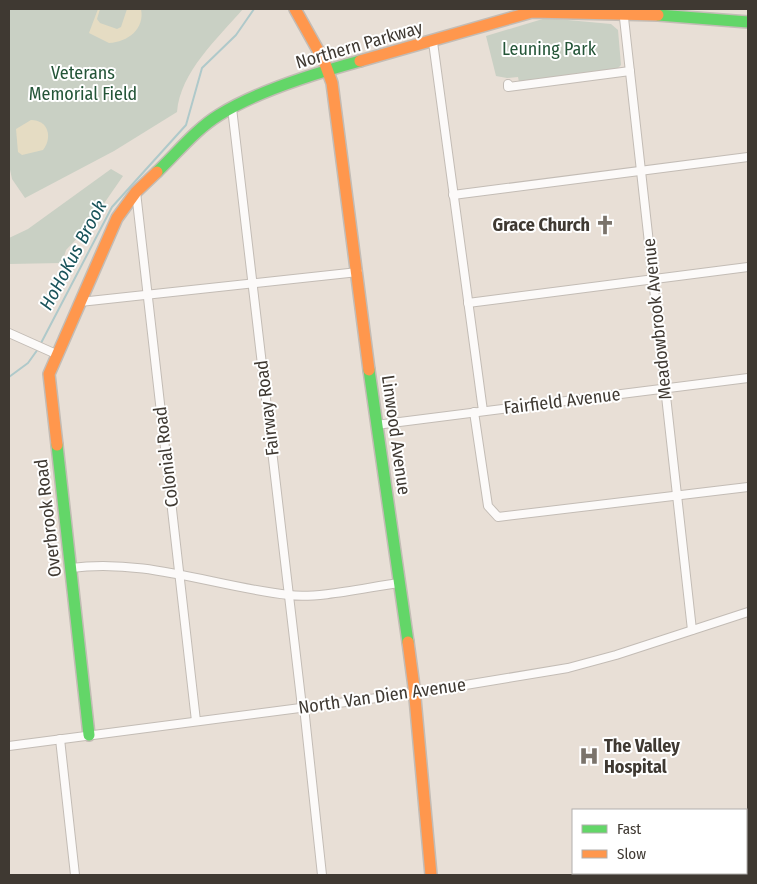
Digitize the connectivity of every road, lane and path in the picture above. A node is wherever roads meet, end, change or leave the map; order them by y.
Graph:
1 (295, 9) edge
2 (624, 11) edge
3 (748, 22) edge
4 (433, 42) junction
5 (328, 70) junction
6 (630, 71) junction
7 (508, 84) dead end
8 (232, 108) junction
9 (748, 157) edge
10 (640, 171) junction
11 (136, 192) junction
12 (453, 195) junction
13 (748, 267) edge
14 (358, 272) junction
15 (652, 279) junction
16 (252, 283) junction
17 (147, 295) junction
18 (80, 302) junction
19 (468, 303) junction
20 (9, 333) edge
21 (51, 352) junction
22 (748, 378) edge
23 (664, 388) junction
24 (478, 412) junction
25 (376, 425) junction
26 (748, 487) edge
27 (676, 496) junction
28 (71, 568) junction
29 (179, 574) junction
30 (399, 583) junction
31 (288, 595) junction
32 (748, 612) edge
33 (692, 630) junction
34 (414, 693) junction
35 (303, 707) junction
36 (196, 721) junction
37 (90, 735) junction
38 (60, 739) junction
39 (9, 746) edge
40 (75, 875) edge
41 (322, 875) edge
42 (431, 875) edge

1 - 5 street, Linwood Avenue
2 - 3 street, Northern Parkway
2 - 4 street, Northern Parkway
2 - 6 street, Meadowbrook Avenue
4 - 5 street, Northern Parkway
4 - 12 street
5 - 8 street, Northern Parkway
5 - 14 street, Linwood Avenue
6 - 7 street
6 - 10 street, Meadowbrook Avenue
8 - 11 street, Northern Parkway
8 - 16 street, Fairway Road
9 - 10 street
10 - 12 street
10 - 15 street, Meadowbrook Avenue
11 - 17 street, Colonial Road
11 - 18 street, Northern Parkway
12 - 19 street
13 - 15 street
14 - 16 street
14 - 25 street, Linwood Avenue
15 - 19 street
15 - 23 street, Meadowbrook Avenue
16 - 17 street
16 - 31 street, Fairway Road
17 - 18 street
17 - 29 street, Colonial Road
18 - 21 street, Overbrook Road
19 - 24 street
20 - 21 street
21 - 28 street, Overbrook Road
22 - 23 street, Fairfield Avenue
23 - 24 street, Fairfield Avenue
23 - 27 street, Meadowbrook Avenue
24 - 25 street, Fairfield Avenue
24 - 27 street
25 - 30 street, Linwood Avenue
26 - 27 street
27 - 33 street, Meadowbrook Avenue
28 - 29 street
28 - 37 street, Overbrook Road
29 - 31 street
29 - 36 street, Colonial Road
30 - 31 street
30 - 34 street, Linwood Avenue
31 - 35 street, Fairway Road
32 - 33 street, North Van Dien Avenue
33 - 34 street, North Van Dien Avenue
34 - 35 street, North Van Dien Avenue
34 - 42 street, Linwood Avenue
35 - 36 street, North Van Dien Avenue
35 - 41 street, Fairway Road
36 - 37 street, North Van Dien Avenue
37 - 38 street, North Van Dien Avenue
38 - 39 street, North Van Dien Avenue
38 - 40 street

